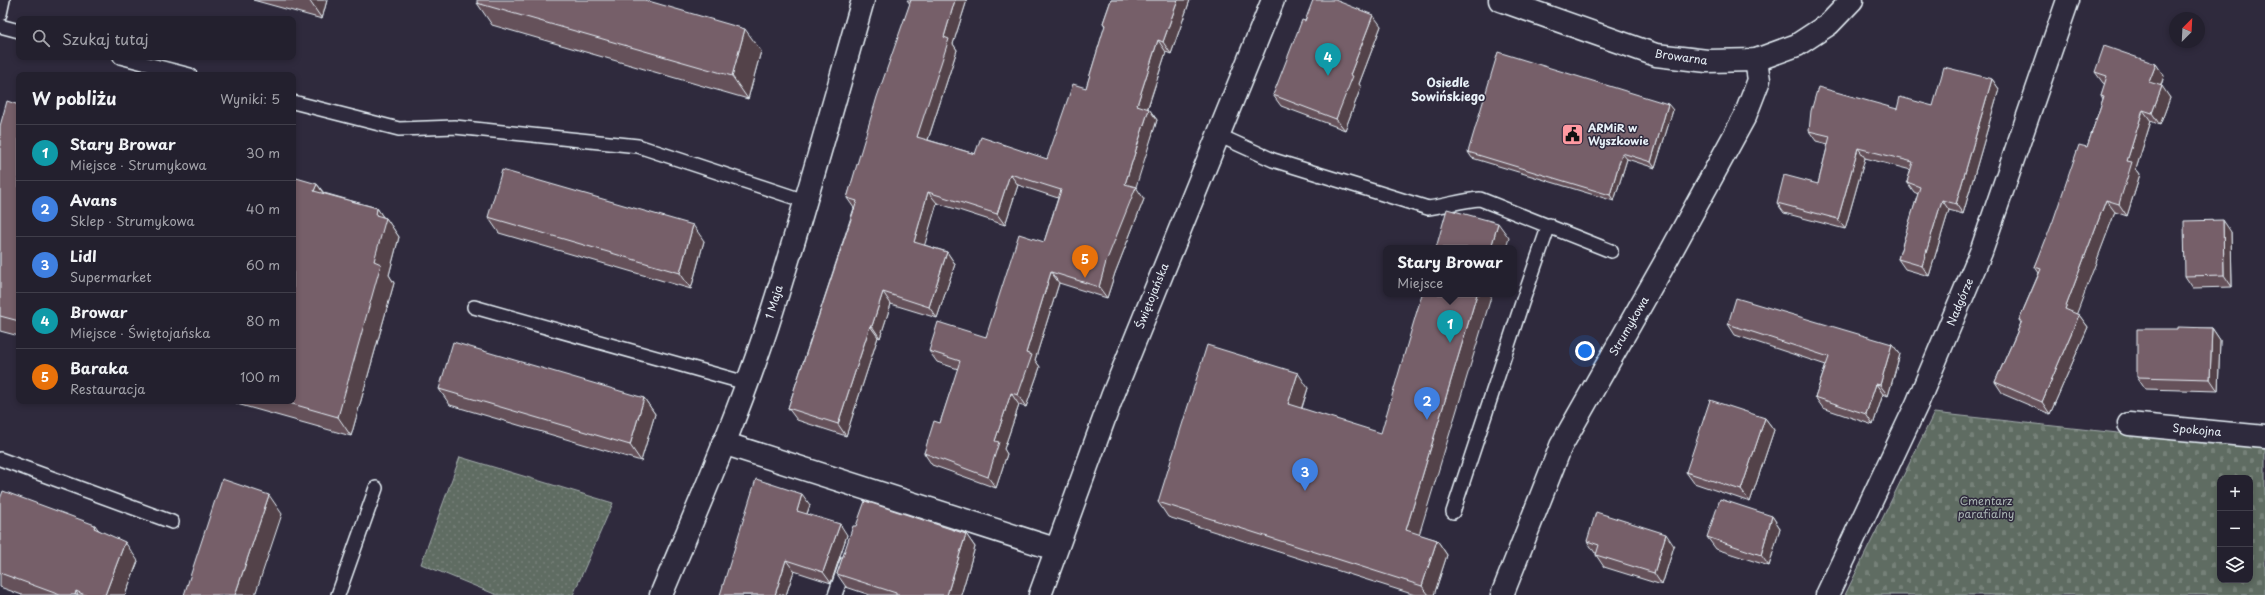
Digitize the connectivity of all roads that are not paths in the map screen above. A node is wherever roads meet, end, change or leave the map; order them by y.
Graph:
1 (3, 0) edge
2 (863, 0) edge
3 (1273, 0) edge
4 (1500, 0) edge
5 (1852, 0) edge
6 (2068, 0) edge
7 (0, 14) edge
8 (0, 26) edge
9 (16, 30) edge
10 (132, 60) edge
11 (1756, 60) junction
12 (178, 72) edge
13 (296, 103) edge
14 (1218, 135) junction
15 (805, 201) junction
16 (1549, 226) junction
17 (1611, 251) dead end
18 (474, 308) dead end
19 (746, 383) junction
20 (2129, 424) dead end
21 (2265, 437) edge
22 (723, 443) junction
23 (0, 459) edge
24 (376, 488) dead end
25 (1453, 512) dead end
26 (172, 522) dead end
27 (1056, 549) junction
28 (850, 550) edge
29 (338, 595) edge
30 (661, 595) edge
31 (835, 595) edge
32 (1040, 595) edge
33 (1502, 595) edge
34 (1827, 595) edge

1 - 7 lane
2 - 15 street, 1 Maja
3 - 14 street, Świętojańska
4 - 11 street, Browarna
5 - 11 street, Browarna
6 - 34 street, Nadgórze
8 - 9 lane
10 - 12 lane
11 - 33 street, Strumykowa
13 - 15 lane
14 - 16 lane
14 - 27 street, Świętojańska
15 - 19 street, 1 Maja
16 - 17 lane
16 - 25 lane
18 - 19 lane
19 - 22 street, 1 Maja
20 - 21 street, Spokojna
22 - 27 street
22 - 30 street, 1 Maja
23 - 26 lane
24 - 29 lane
27 - 32 street, Świętojańska
28 - 31 lane

